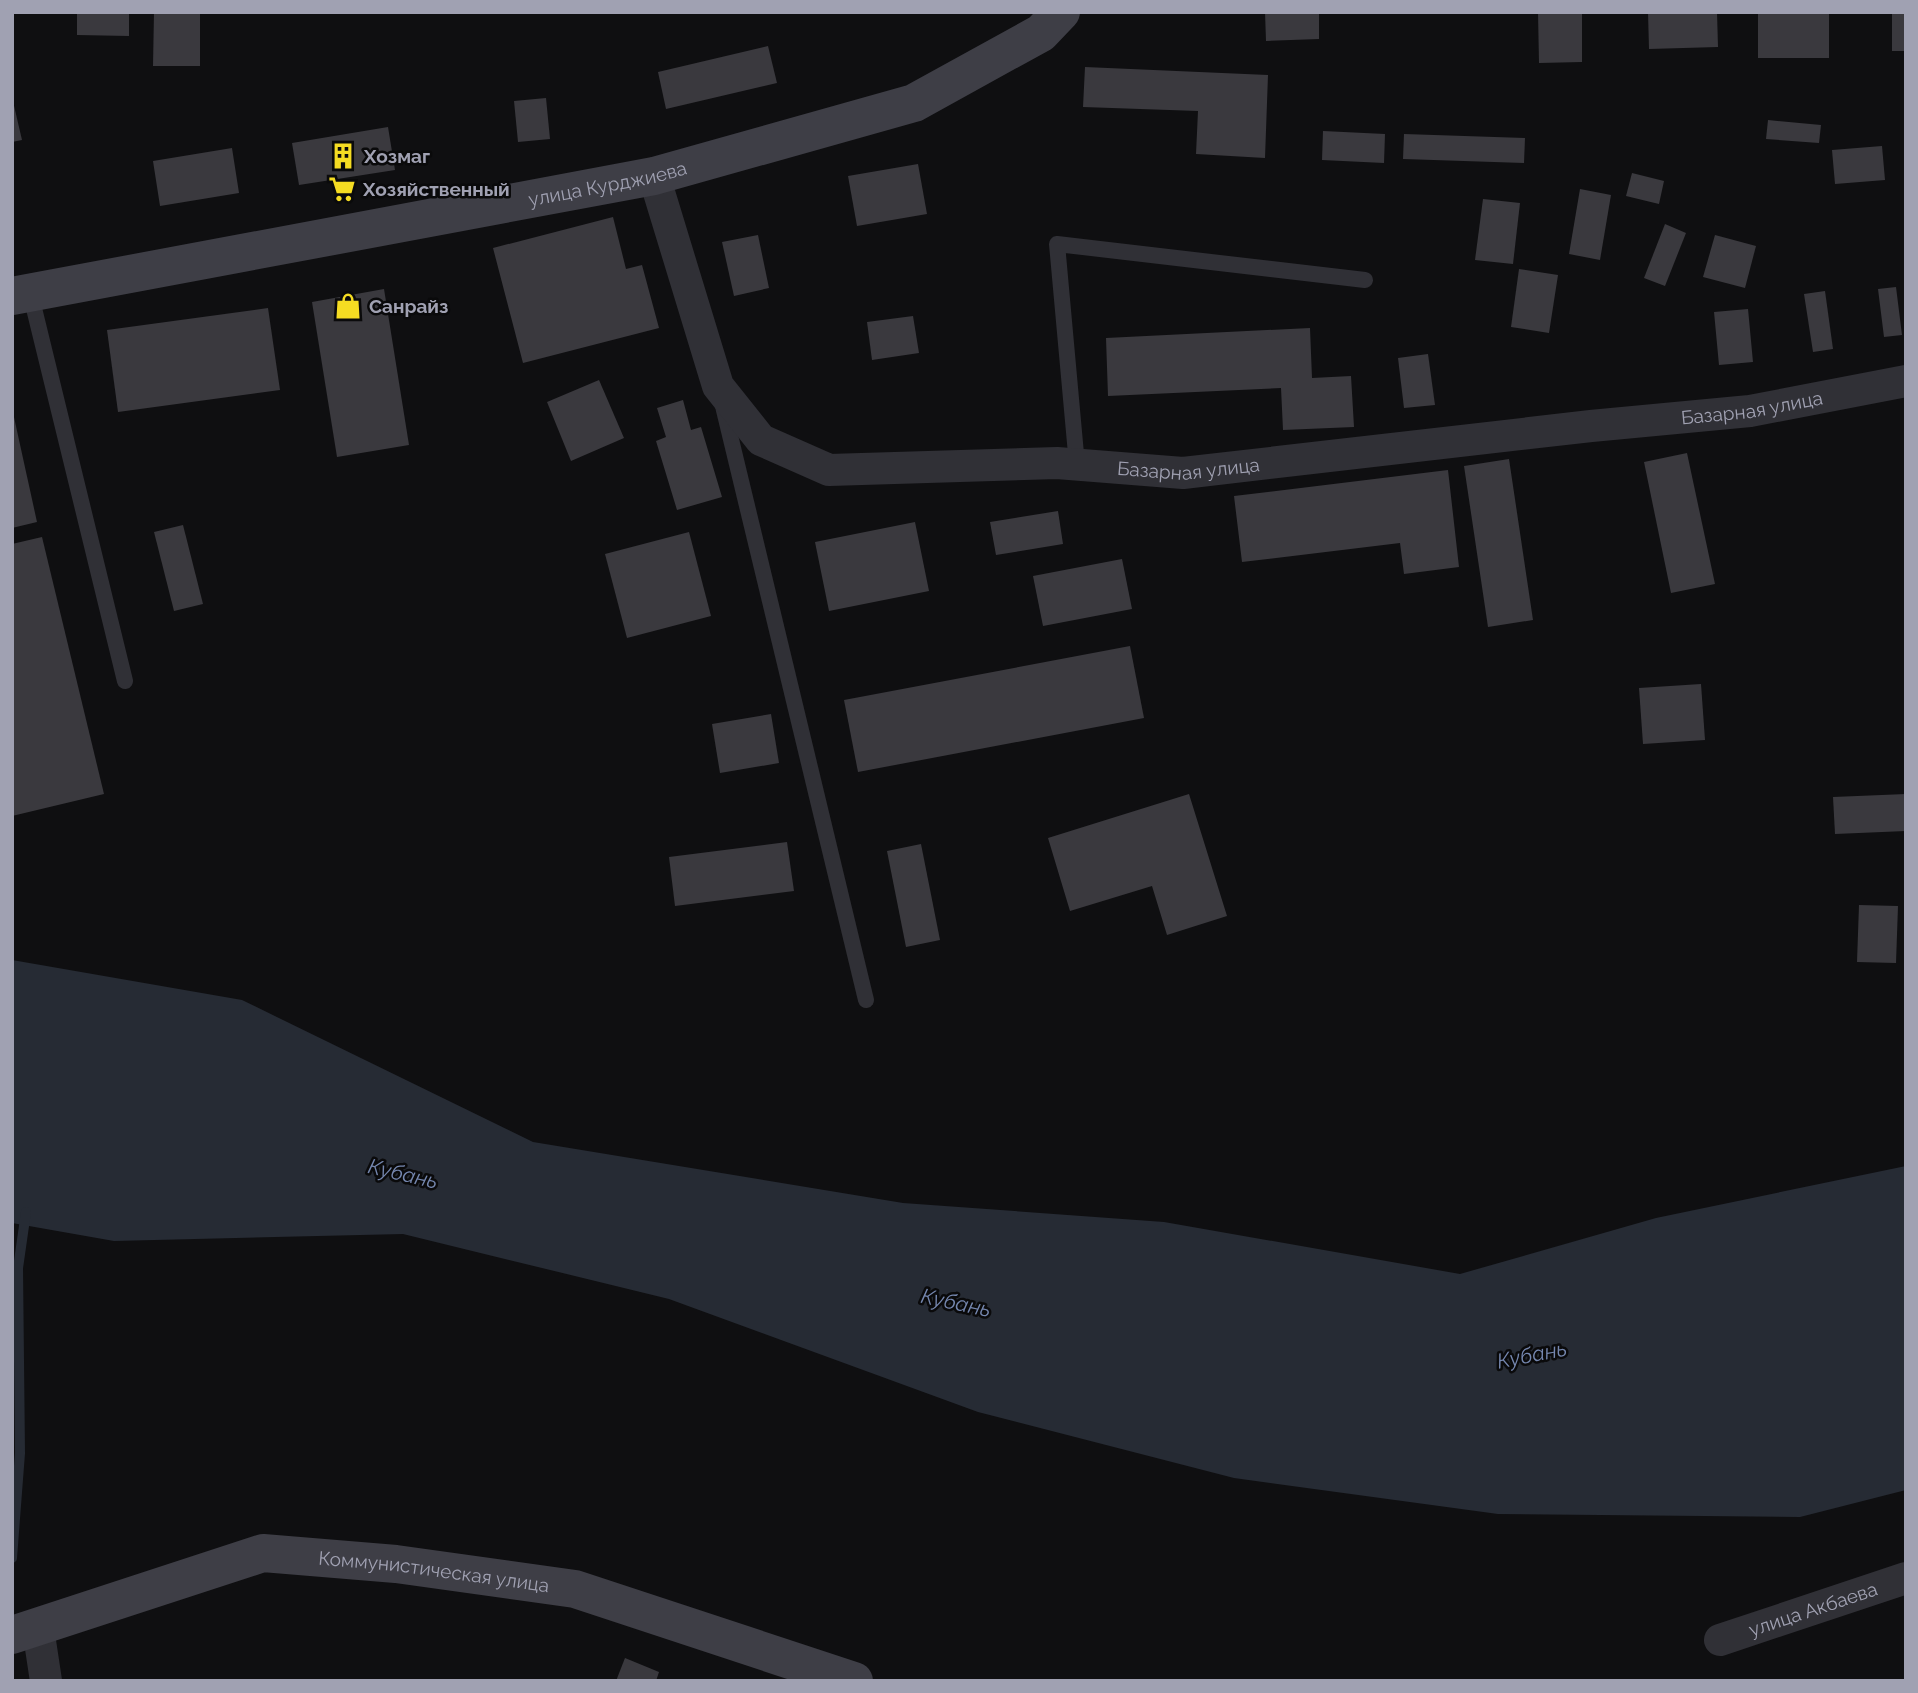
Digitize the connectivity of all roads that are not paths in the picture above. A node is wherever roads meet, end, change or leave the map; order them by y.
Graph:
1 (1056, 17) edge
2 (654, 176) junction
3 (1365, 280) dead end
4 (21, 294) edge
5 (1906, 381) edge
6 (718, 386) junction
7 (1077, 465) junction
8 (125, 681) dead end
9 (866, 1000) dead end
10 (1906, 1578) edge
11 (25, 1631) edge
12 (1720, 1640) dead end
13 (46, 1681) edge
14 (855, 1681) edge

1 - 2 street, улица Курджиева
2 - 4 street, улица Курджиева
2 - 6 street, Базарная улица
3 - 7 lane
4 - 8 lane
5 - 7 street, Базарная улица
6 - 7 street, Базарная улица
6 - 9 lane
10 - 12 street, улица Акбаева
11 - 13 street
11 - 14 street, Коммунистическая улица

